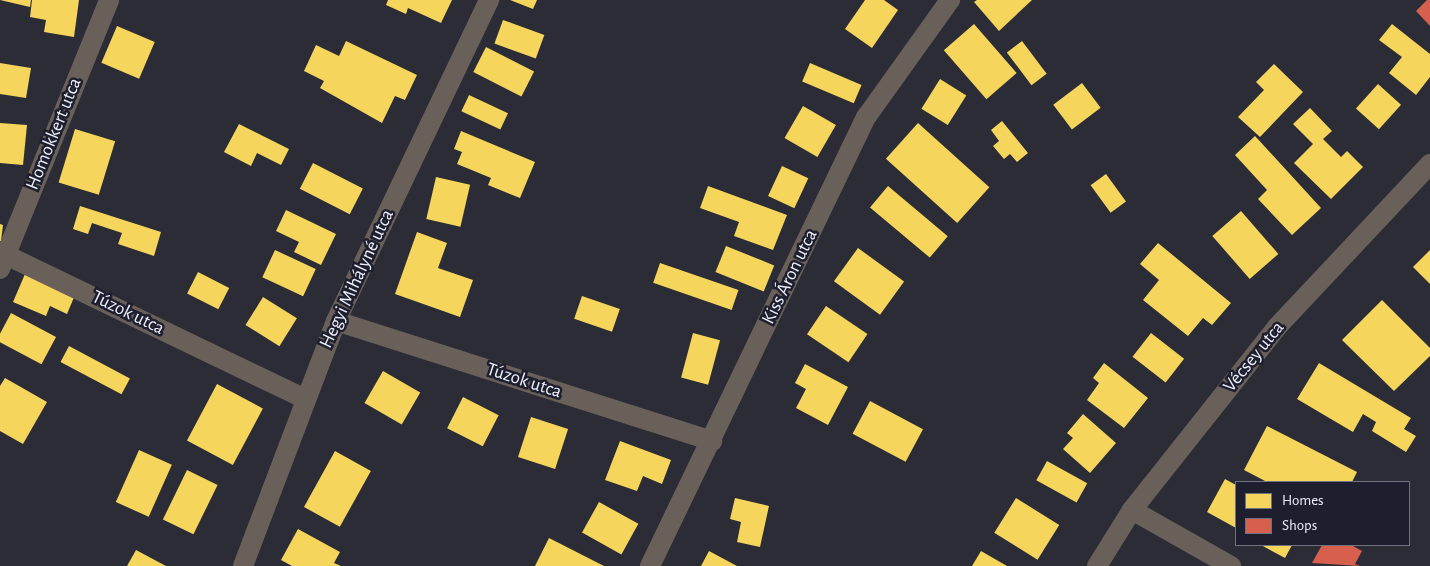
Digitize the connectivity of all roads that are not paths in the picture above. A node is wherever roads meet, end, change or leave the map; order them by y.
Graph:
1 (109, 0) edge
2 (489, 0) edge
3 (950, 0) edge
4 (1430, 164) edge
5 (3, 262) edge
6 (336, 321) junction
7 (303, 398) junction
8 (712, 441) junction
9 (1132, 510) junction
10 (243, 566) edge
11 (650, 566) edge
12 (1097, 566) edge
13 (1230, 566) edge

1 - 5 street, Homokkert utca
2 - 6 street, Hegyi Mihályné utca
3 - 8 street, Kiss Áron utca
4 - 9 street, Vécsey utca
5 - 7 street, Túzok utca
6 - 7 street, Hegyi Mihályné utca
6 - 8 street, Túzok utca
7 - 10 street, Hegyi Mihályné utca
8 - 11 street, Kiss Áron utca
9 - 12 street, Vécsey utca
9 - 13 street

